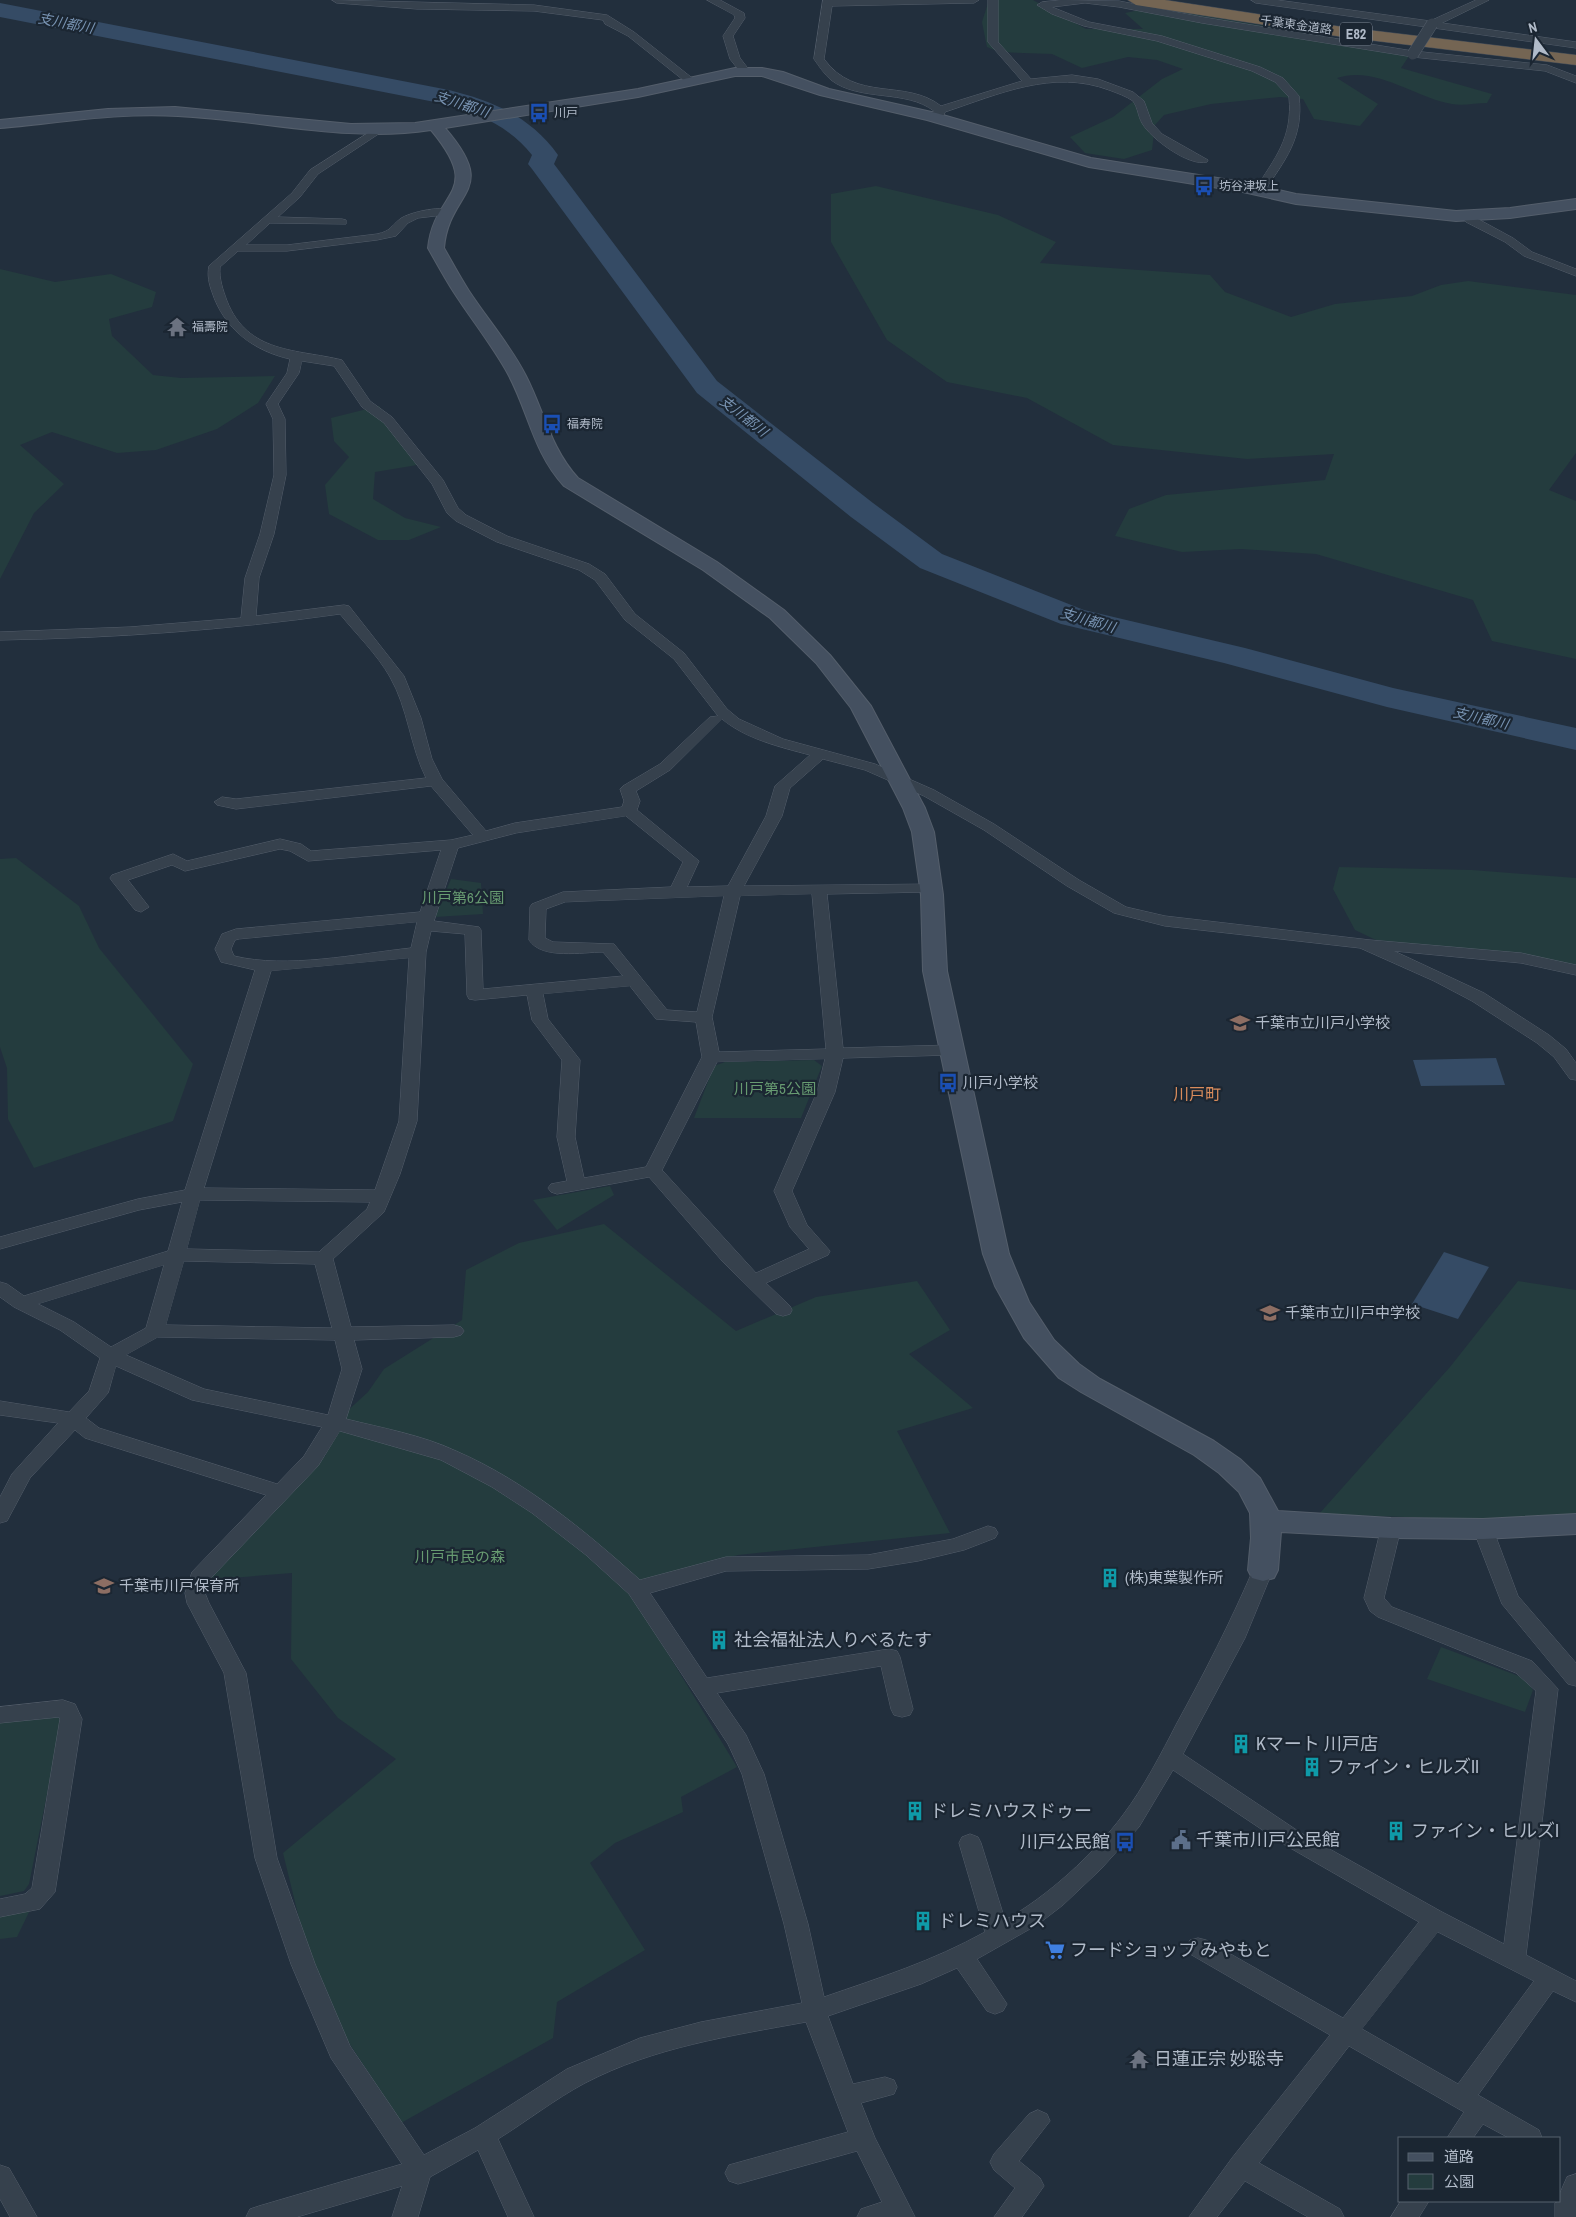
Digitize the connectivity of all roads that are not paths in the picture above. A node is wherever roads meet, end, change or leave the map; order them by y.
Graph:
1 (337, 0) edge
2 (712, 0) edge
3 (974, 0) edge
4 (992, 0) edge
5 (1033, 0) edge
6 (1136, 0) edge
7 (1181, 0) edge
8 (1256, 0) edge
9 (1484, 0) edge
10 (828, 1) edge
11 (1043, 5) junction
12 (1432, 24) junction
13 (1576, 44) edge
14 (1576, 53) edge
15 (1413, 54) junction
16 (1576, 60) edge
17 (744, 72) junction
18 (1576, 80) edge
19 (691, 82) junction
20 (1029, 83) junction
21 (935, 113) junction
22 (0, 124) edge
23 (436, 126) junction
24 (379, 129) junction
25 (1207, 181) junction
26 (1259, 190) junction
27 (1576, 204) edge
28 (448, 212) junction
29 (1467, 216) junction
30 (269, 220) junction
31 (342, 222) dead end
32 (236, 248) junction
33 (1576, 272) edge
34 (296, 357) junction
35 (248, 623) junction
36 (0, 636) edge
37 (715, 720) dead end
38 (820, 754) junction
39 (897, 779) junction
40 (435, 781) junction
41 (222, 802) dead end
42 (629, 811) junction
43 (483, 837) junction
44 (451, 844) junction
45 (929, 886) junction
46 (819, 889) junction
47 (677, 892) junction
48 (733, 892) junction
49 (141, 906) dead end
50 (426, 920) junction
51 (1363, 943) junction
52 (418, 952) junction
53 (264, 967) junction
54 (1576, 970) edge
55 (636, 980) junction
56 (534, 989) junction
57 (704, 1017) junction
58 (951, 1050) junction
59 (835, 1054) junction
60 (711, 1057) junction
61 (1576, 1075) edge
62 (653, 1171) junction
63 (577, 1185) junction
64 (557, 1188) dead end
65 (193, 1194) junction
66 (382, 1196) junction
67 (0, 1243) edge
68 (176, 1255) junction
69 (323, 1258) junction
70 (754, 1281) junction
71 (0, 1288) edge
72 (21, 1303) junction
73 (783, 1310) dead end
74 (155, 1331) junction
75 (454, 1331) dead end
76 (341, 1334) junction
77 (110, 1356) junction
78 (0, 1408) edge
79 (73, 1419) junction
80 (333, 1423) junction
81 (282, 1493) junction
82 (0, 1516) edge
83 (1265, 1521) junction
84 (1576, 1524) edge
85 (1391, 1528) junction
86 (1483, 1529) junction
87 (988, 1533) dead end
88 (1263, 1570) joint
89 (636, 1589) junction
90 (1576, 1678) edge
91 (704, 1687) junction
92 (1547, 1689) junction
93 (902, 1709) dead end
94 (0, 1715) edge
95 (1170, 1757) junction
96 (970, 1844) dead end
97 (0, 1908) edge
98 (1434, 1918) junction
99 (998, 1937) junction
100 (1198, 1947) dead end
101 (962, 1956) junction
102 (1514, 1959) junction
103 (1548, 1979) junction
104 (1576, 1992) edge
105 (995, 2004) dead end
106 (816, 2010) junction
107 (1345, 2031) junction
108 (884, 2086) dead end
109 (846, 2096) junction
110 (1470, 2104) junction
111 (1038, 2120) dead end
112 (484, 2134) junction
113 (1460, 2137) edge
114 (1528, 2137) edge
115 (863, 2139) junction
116 (1241, 2166) junction
117 (420, 2170) junction
118 (738, 2173) dead end
119 (0, 2176) edge
120 (1576, 2185) edge
121 (1415, 2202) edge
122 (899, 2212) edge
123 (24, 2217) edge
124 (260, 2217) edge
125 (404, 2217) edge
126 (521, 2217) edge
127 (870, 2217) edge
128 (1008, 2217) edge
129 (1202, 2217) edge
130 (1331, 2217) edge
131 (1404, 2217) edge
132 (1568, 2217) edge

1 - 19 street
2 - 17 street
3 - 10 street
4 - 20 street
5 - 11 street
6 - 16 highway, 千葉東金道路 / E82
7 - 14 highway, 千葉東金道路 / E82
8 - 12 street
9 - 12 street
10 - 21 street
11 - 15 street
11 - 26 street
12 - 13 street
12 - 15 street, bridge
15 - 18 street
17 - 19 street
17 - 21 street
19 - 23 street
20 - 21 street
20 - 25 street
21 - 25 street
22 - 24 street
23 - 24 street
23 - 28 street
24 - 30 street
25 - 26 street
26 - 29 street
27 - 29 street
28 - 32 street
28 - 39 street
29 - 33 street
30 - 31 street
30 - 32 street
32 - 34 street
34 - 35 street
34 - 38 street
35 - 36 street
35 - 40 street
37 - 42 street
38 - 39 street
38 - 48 street
39 - 45 street
39 - 51 street
40 - 41 street
40 - 43 street
42 - 43 street
42 - 47 street
43 - 44 street
44 - 49 street
44 - 50 street
45 - 46 street
45 - 58 street
46 - 48 street
46 - 59 street
47 - 48 street
47 - 55 street
48 - 57 street
50 - 52 street
50 - 53 street
50 - 56 street
51 - 54 street
51 - 61 street
52 - 53 street
52 - 66 street
53 - 65 street
55 - 56 street
55 - 57 street
56 - 63 street
57 - 60 street
58 - 59 street
58 - 83 street
59 - 60 street
59 - 70 street
60 - 62 street
62 - 63 street
62 - 70 street
63 - 64 street
65 - 66 street
65 - 67 street
65 - 68 street
66 - 69 street
68 - 69 street
68 - 72 street
68 - 74 street
69 - 76 street
70 - 73 street
71 - 72 street
72 - 77 street
74 - 76 street
74 - 77 street
75 - 76 street
76 - 80 street
77 - 79 street
77 - 80 street
78 - 79 street
79 - 81 street
79 - 82 street
80 - 81 street
80 - 89 street
81 - 117 street
83 - 85 street
83 - 88 street
84 - 86 street
85 - 86 street
85 - 92 street
86 - 90 street
87 - 89 street
88 - 95 street
89 - 91 street
90 - 92 street
91 - 93 street
91 - 106 street
92 - 102 street
94 - 97 street
95 - 98 street
95 - 99 street
96 - 99 street
98 - 102 street
98 - 107 street
99 - 101 street
100 - 107 street
101 - 105 street
101 - 106 street
102 - 103 street
103 - 104 street
103 - 110 street
106 - 109 street
106 - 112 street
107 - 110 street
107 - 116 street
108 - 109 street
109 - 115 street
110 - 113 street
110 - 114 street
111 - 128 street
112 - 117 street
112 - 126 street
115 - 118 street
115 - 122 street
116 - 129 street
116 - 130 street
117 - 124 street
117 - 125 street
119 - 123 street
120 - 132 street
121 - 131 street
122 - 127 street

